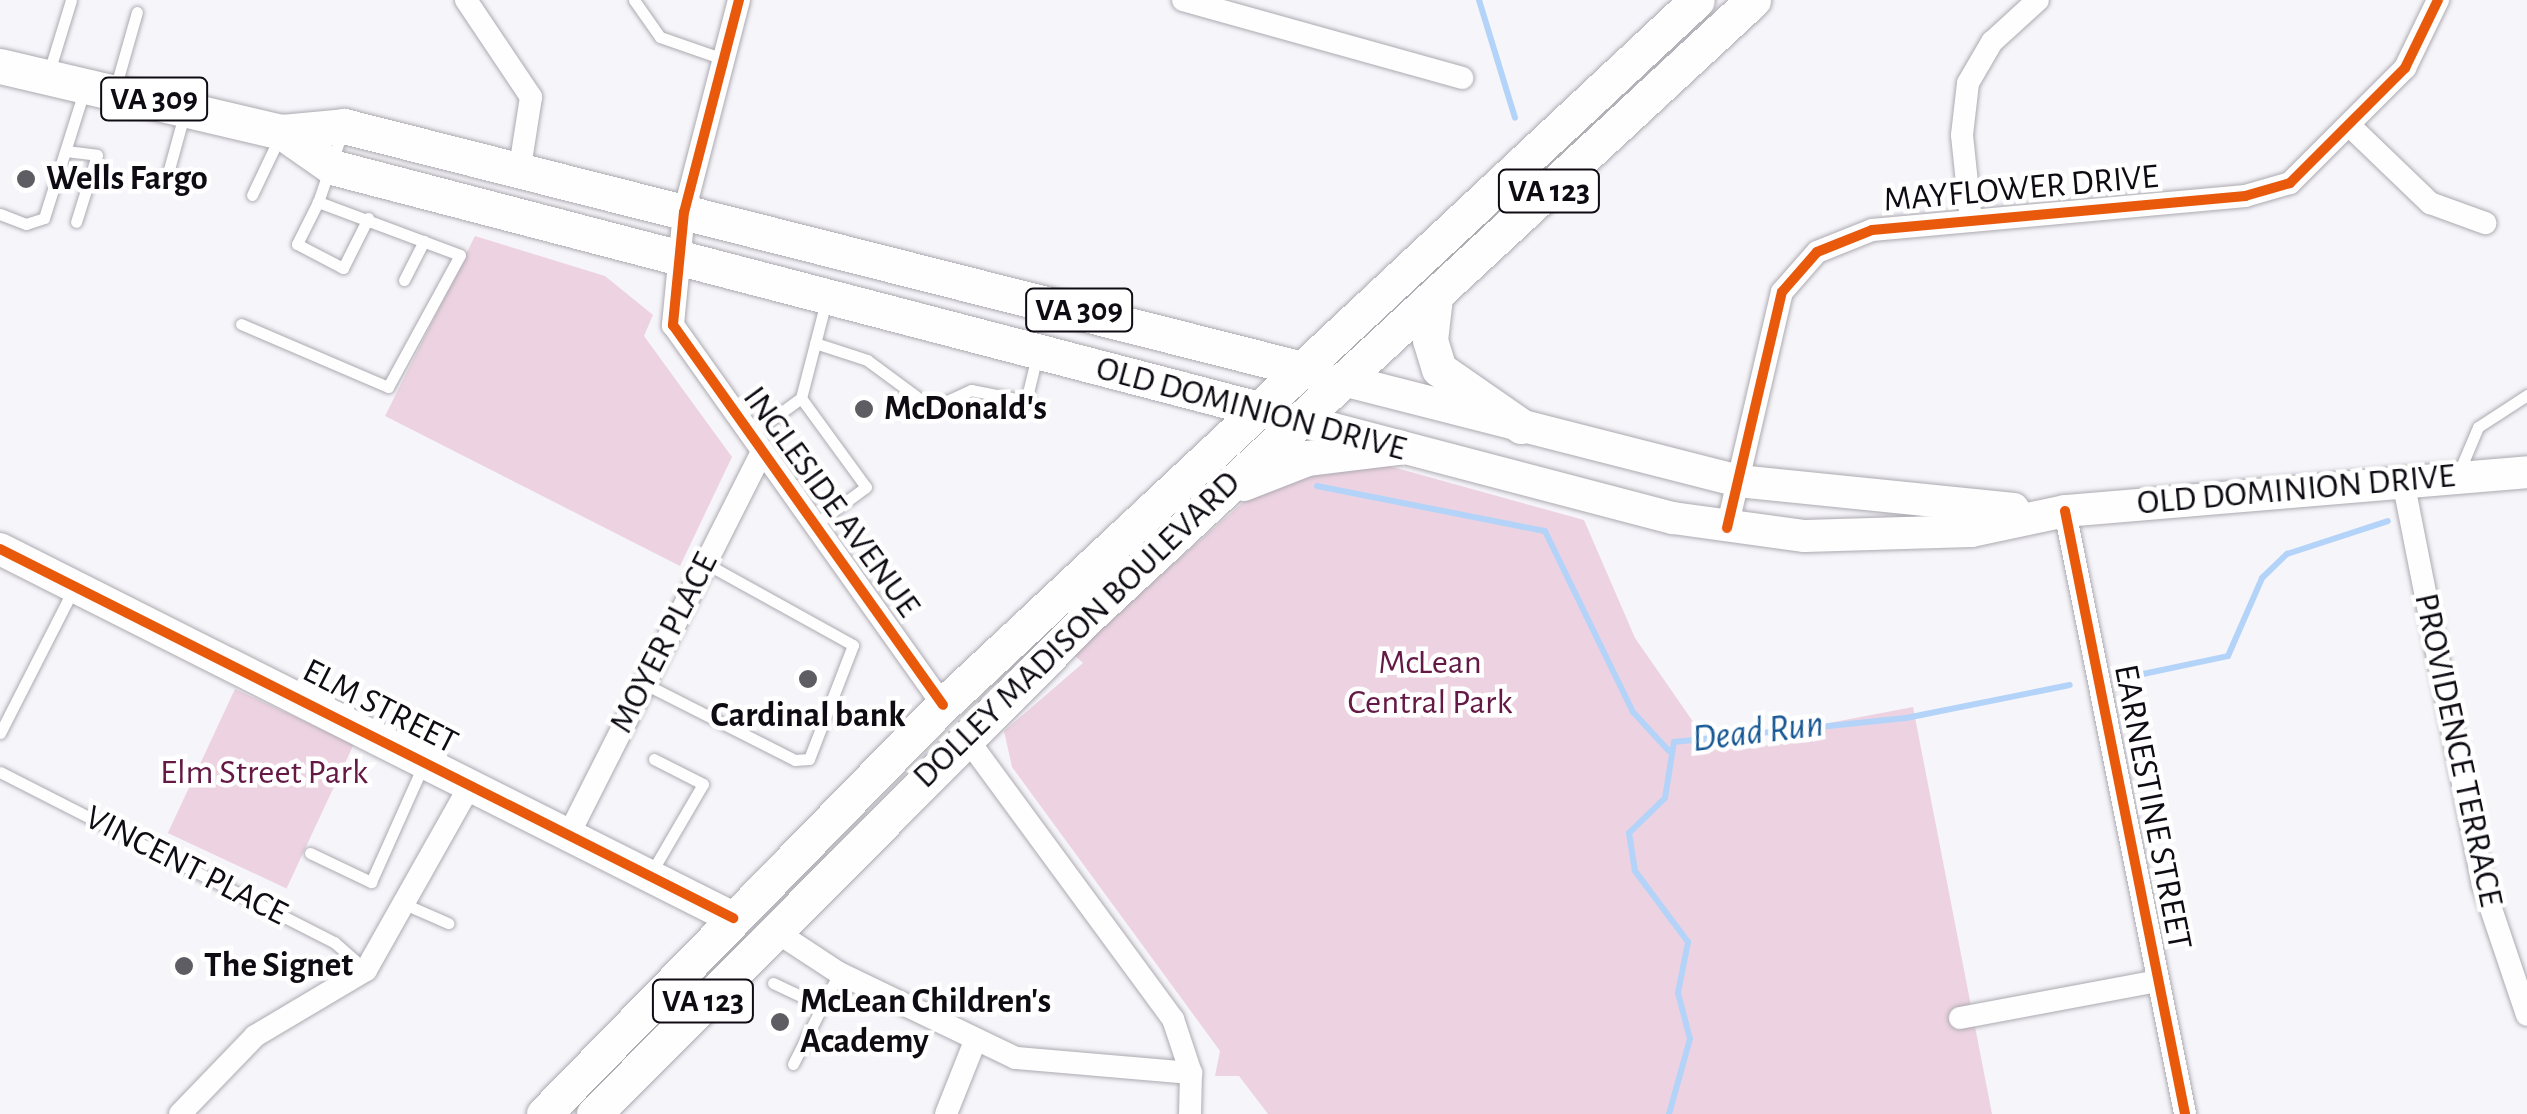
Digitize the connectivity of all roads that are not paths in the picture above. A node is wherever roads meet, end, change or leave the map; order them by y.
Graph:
1 (72, 0) edge
2 (466, 0) edge
3 (634, 0) edge
4 (739, 0) edge
5 (1183, 0) edge
6 (1696, 0) edge
7 (1753, 0) edge
8 (2038, 0) edge
9 (2438, 0) edge
10 (138, 12) dead end
11 (723, 59) junction
12 (19, 63) edge
13 (1462, 78) dead end
14 (101, 85) junction
15 (186, 107) junction
16 (344, 126) junction
17 (2352, 127) junction
18 (282, 132) junction
19 (66, 151) junction
20 (332, 166) junction
21 (168, 173) dead end
22 (519, 174) junction
23 (252, 196) dead end
24 (318, 202) junction
25 (684, 212) junction
26 (0, 214) edge
27 (368, 218) junction
28 (1970, 221) junction
29 (76, 222) dead end
30 (2485, 222) dead end
31 (424, 240) junction
32 (676, 257) junction
33 (404, 280) dead end
34 (827, 297) junction
35 (1435, 297) junction
36 (240, 324) dead end
37 (816, 343) junction
38 (1038, 352) junction
39 (1300, 368) junction
40 (1343, 380) junction
41 (1181, 390) junction
42 (2527, 394) edge
43 (802, 398) junction
44 (1257, 408) junction
45 (1299, 420) junction
46 (1520, 426) junction
47 (755, 445) junction
48 (1397, 447) junction
49 (1188, 472) junction
50 (2527, 472) edge
51 (2458, 476) junction
52 (1738, 481) junction
53 (2403, 481) junction
54 (1224, 491) junction
55 (2066, 511) junction
56 (814, 525) junction
57 (1727, 528) junction
58 (0, 549) edge
59 (705, 563) junction
60 (75, 586) junction
61 (1008, 643) junction
62 (643, 683) junction
63 (943, 705) junction
64 (0, 733) edge
65 (966, 736) junction
66 (426, 760) junction
67 (654, 760) dead end
68 (0, 772) edge
69 (926, 773) junction
70 (471, 784) junction
71 (569, 834) junction
72 (310, 853) dead end
73 (650, 875) junction
74 (409, 906) junction
75 (732, 918) junction
76 (448, 923) dead end
77 (772, 929) junction
78 (366, 970) junction
79 (839, 973) junction
80 (2158, 981) junction
81 (773, 983) dead end
82 (822, 1006) junction
83 (2527, 1015) edge
84 (1960, 1018) dead end
85 (975, 1041) junction
86 (793, 1064) dead end
87 (1191, 1073) junction
88 (190, 1111) edge
89 (544, 1114) edge
90 (594, 1114) edge
91 (946, 1114) edge
92 (1190, 1114) edge
93 (2185, 1114) edge

1 - 12 lane
2 - 22 street
3 - 11 lane
4 - 11 street, INGLESIDE AVENUE
5 - 13 street
6 - 39 main road, DOLLEY MADISON BOULEVARD / VA 123
7 - 35 main road, DOLLEY MADISON BOULEVARD / VA 123
8 - 28 street
9 - 17 street, MAYFLOWER DRIVE
10 - 14 lane
11 - 25 street, INGLESIDE AVENUE
12 - 14 main road, OLD DOMINION DRIVE / VA 309
14 - 15 main road, OLD DOMINION DRIVE / VA 309
14 - 19 lane
15 - 18 main road, OLD DOMINION DRIVE / VA 309
15 - 21 lane
16 - 18 main road, OLD DOMINION DRIVE / VA 309
16 - 20 lane
16 - 22 main road, OLD DOMINION DRIVE / VA 309
17 - 28 street, MAYFLOWER DRIVE
17 - 30 street
18 - 20 main road, OLD DOMINION DRIVE / VA 309
18 - 23 lane
19 - 26 lane
19 - 29 lane
20 - 24 lane
20 - 32 main road, OLD DOMINION DRIVE / VA 309
22 - 25 main road, OLD DOMINION DRIVE / VA 309
24 - 27 lane
24 - 27 lane
25 - 32 street, INGLESIDE AVENUE
25 - 39 main road, OLD DOMINION DRIVE / VA 309
27 - 31 lane
28 - 52 street, MAYFLOWER DRIVE
31 - 33 lane
31 - 36 lane
32 - 34 main road, OLD DOMINION DRIVE / VA 309
32 - 47 street, INGLESIDE AVENUE
34 - 37 lane
34 - 38 main road, OLD DOMINION DRIVE / VA 309
35 - 40 main road, DOLLEY MADISON BOULEVARD / VA 123
35 - 46 main road
37 - 38 lane
37 - 43 lane
38 - 41 main road, OLD DOMINION DRIVE / VA 309
39 - 40 main road, OLD DOMINION DRIVE / VA 309
39 - 44 main road, DOLLEY MADISON BOULEVARD / VA 123
40 - 45 main road, DOLLEY MADISON BOULEVARD / VA 123
40 - 46 main road, OLD DOMINION DRIVE
41 - 44 main road, OLD DOMINION DRIVE / VA 309
41 - 49 main road
42 - 51 lane
43 - 47 lane
43 - 56 lane
44 - 45 main road, OLD DOMINION DRIVE / VA 309
44 - 49 main road, DOLLEY MADISON BOULEVARD / VA 123
45 - 48 main road, OLD DOMINION DRIVE
45 - 54 main road, DOLLEY MADISON BOULEVARD / VA 123
46 - 52 main road, OLD DOMINION DRIVE
47 - 56 street, INGLESIDE AVENUE
47 - 59 street, MOYER PLACE
48 - 54 main road
48 - 57 main road, OLD DOMINION DRIVE
49 - 61 main road, DOLLEY MADISON BOULEVARD / VA 123
50 - 51 main road, OLD DOMINION DRIVE
51 - 53 main road, OLD DOMINION DRIVE
52 - 55 main road, OLD DOMINION DRIVE
52 - 57 street, MAYFLOWER DRIVE
53 - 55 main road, OLD DOMINION DRIVE
53 - 83 street, PROVIDENCE TERRACE
54 - 65 main road, DOLLEY MADISON BOULEVARD / VA 123
55 - 57 main road, OLD DOMINION DRIVE
55 - 80 street, EARNESTINE STREET
56 - 63 street, INGLESIDE AVENUE
58 - 60 main road, ELM STREET
59 - 62 street, MOYER PLACE
59 - 62 lane
60 - 64 lane
60 - 66 main road, ELM STREET
61 - 63 main road, DOLLEY MADISON BOULEVARD / VA 123
61 - 65 main road
62 - 71 street, MOYER PLACE
63 - 69 main road
63 - 75 main road, DOLLEY MADISON BOULEVARD / VA 123
65 - 69 main road, DOLLEY MADISON BOULEVARD / VA 123
65 - 87 street
66 - 70 main road, ELM STREET
66 - 72 lane
67 - 73 lane
68 - 78 lane, VINCENT PLACE
69 - 77 main road, DOLLEY MADISON BOULEVARD / VA 123
70 - 71 main road, ELM STREET
70 - 74 street
71 - 73 main road, ELM STREET
73 - 75 main road, ELM STREET
74 - 76 lane
74 - 78 street
75 - 89 main road, DOLLEY MADISON BOULEVARD / VA 123
77 - 79 street
77 - 90 main road, DOLLEY MADISON BOULEVARD / VA 123
78 - 88 street
79 - 82 lane
79 - 85 street
80 - 84 street
80 - 93 street, EARNESTINE STREET
81 - 82 lane
82 - 86 lane
85 - 87 street
85 - 91 street
87 - 92 street

